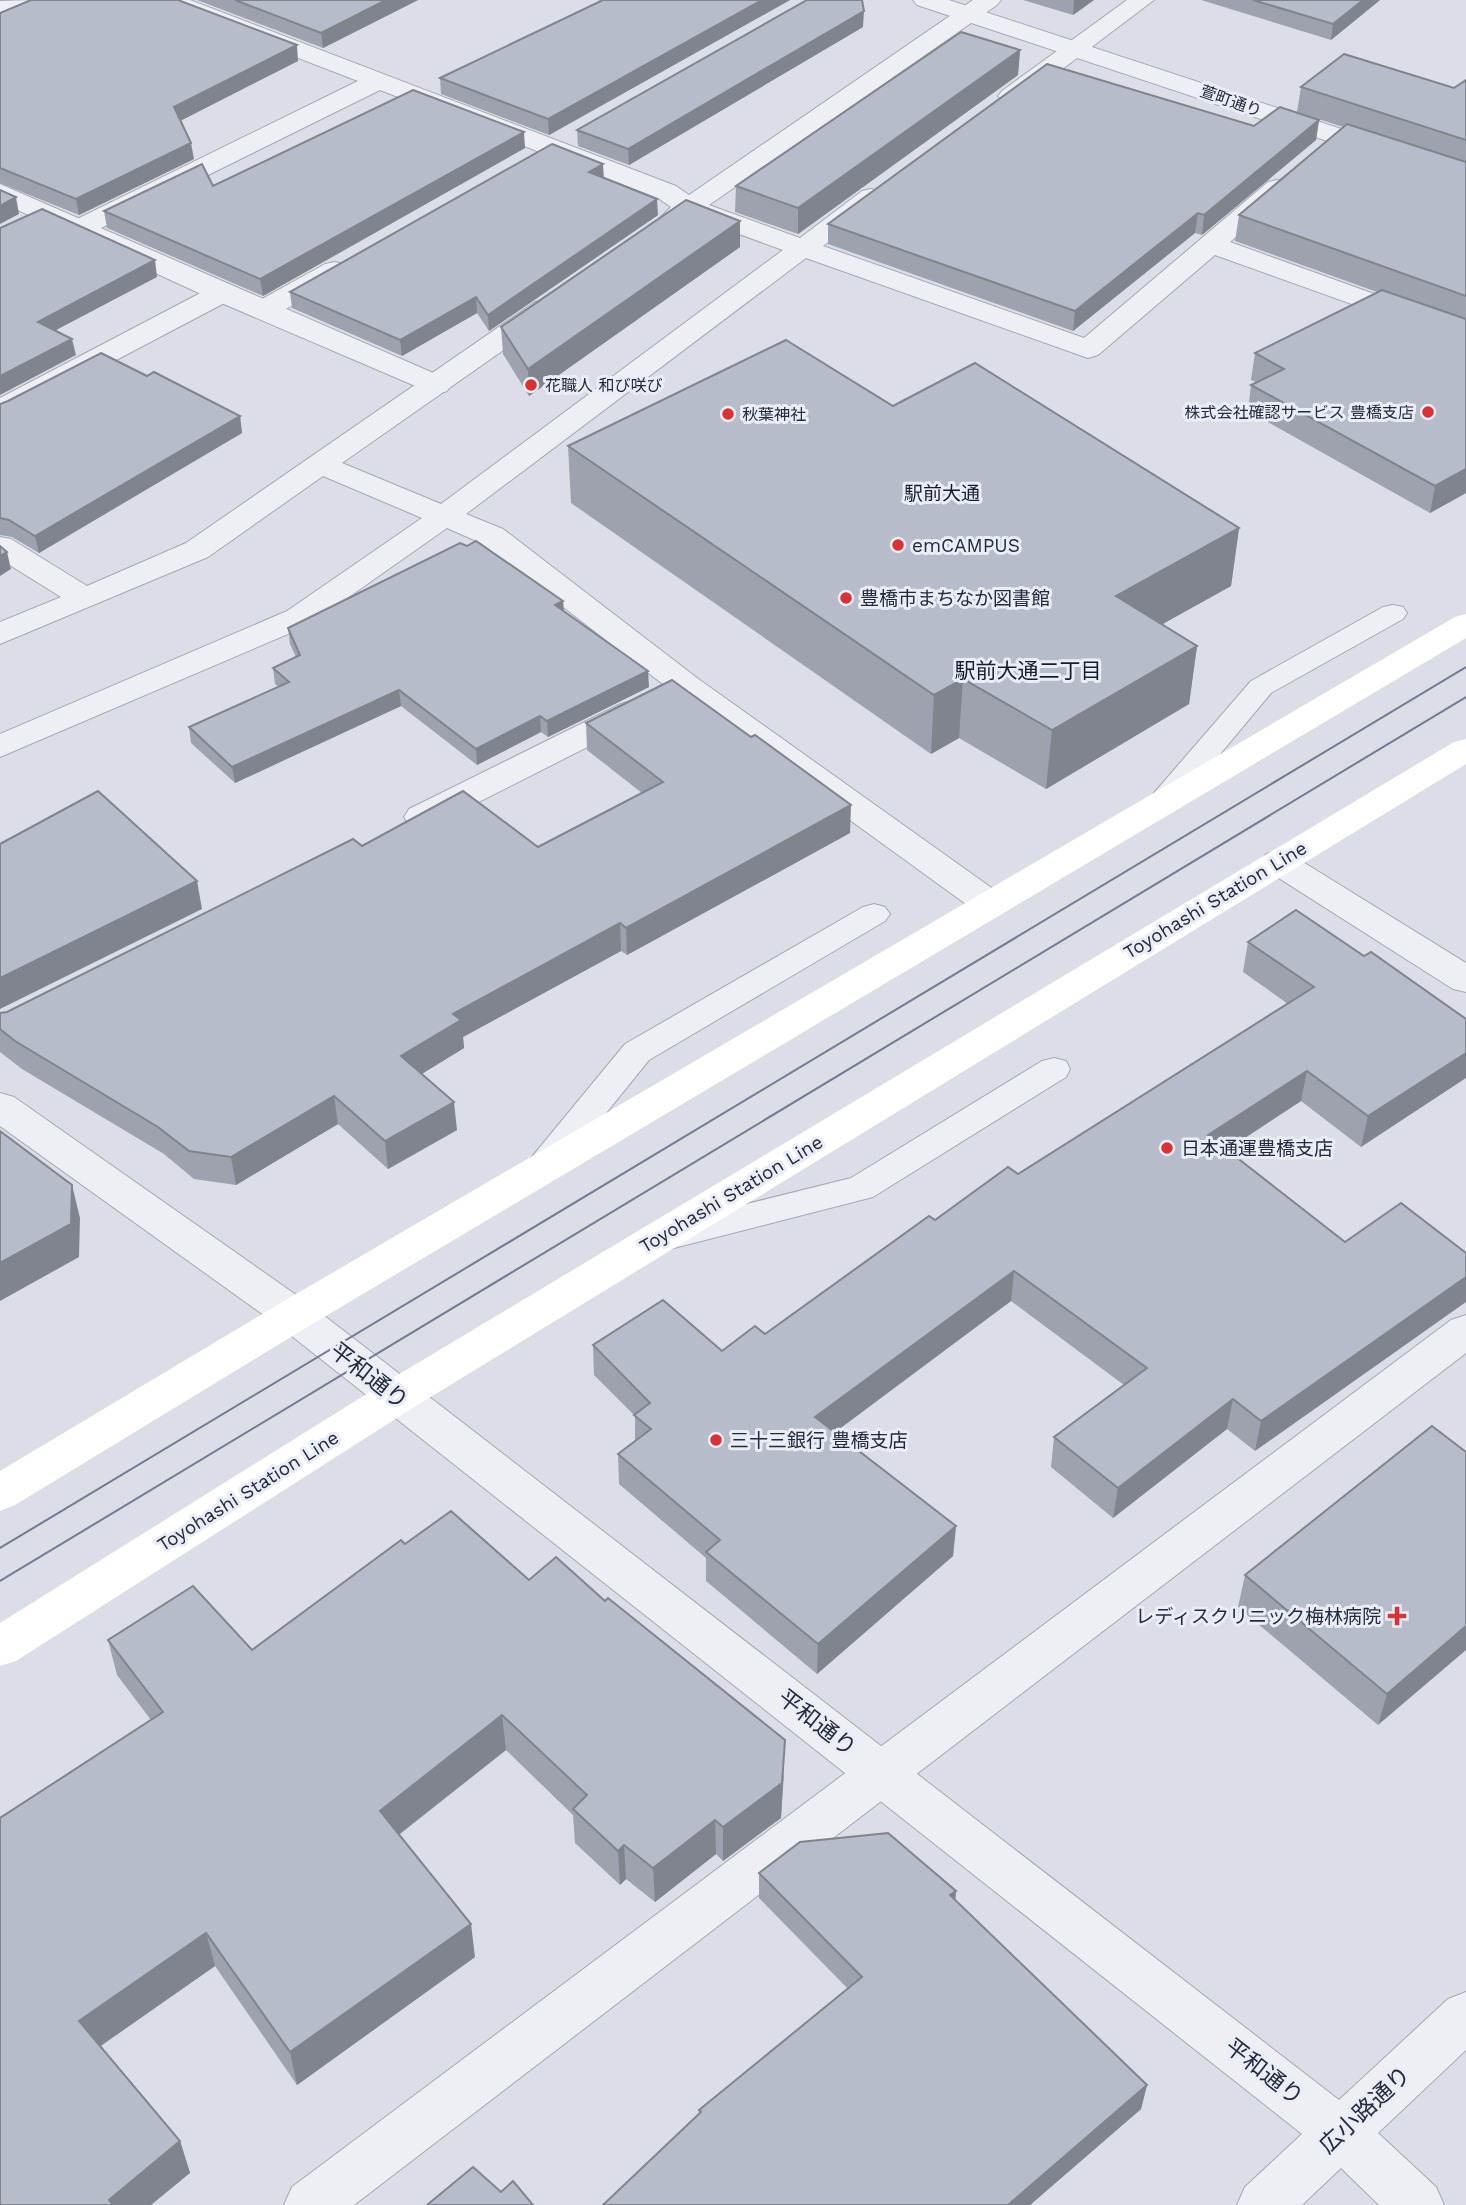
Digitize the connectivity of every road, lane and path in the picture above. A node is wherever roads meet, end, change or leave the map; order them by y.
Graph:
1 (22, 0) edge
2 (169, 0) edge
3 (925, 0) edge
4 (1142, 0) edge
5 (979, 7) edge
6 (0, 10) edge
7 (1076, 49) junction
8 (376, 82) junction
9 (993, 108) edge
10 (576, 134) dead end
11 (1338, 137) junction
12 (552, 147) junction
13 (1315, 156) edge
14 (528, 161) edge
15 (1294, 174) edge
16 (1466, 179) edge
17 (892, 182) edge
18 (0, 192) edge
19 (688, 207) junction
20 (45, 214) junction
21 (78, 229) junction
22 (11, 230) edge
23 (654, 232) edge
24 (1210, 244) junction
25 (802, 247) junction
26 (359, 256) edge
27 (222, 293) junction
28 (562, 296) edge
29 (263, 310) junction
30 (1466, 337) edge
31 (437, 385) junction
32 (0, 410) edge
33 (322, 465) junction
34 (446, 515) junction
35 (0, 546) edge
36 (86, 598) junction
37 (1393, 613) dead end
38 (1466, 624) edge
39 (0, 635) edge
40 (685, 685) junction
41 (0, 747) edge
42 (1466, 749) edge
43 (1165, 800) junction
44 (399, 828) edge
45 (1278, 862) junction
46 (990, 904) junction
47 (874, 914) dead end
48 (1466, 980) edge
49 (1054, 1069) dead end
50 (0, 1107) edge
51 (543, 1167) junction
52 (656, 1239) junction
53 (294, 1315) junction
54 (1466, 1331) edge
55 (396, 1397) junction
56 (0, 1493) edge
57 (0, 1647) edge
58 (880, 1772) junction
59 (1466, 2015) edge
60 (1340, 2132) junction
61 (311, 2205) edge
62 (1264, 2205) edge
63 (1417, 2205) edge

1 - 6 street
2 - 8 street
3 - 5 street, 萱町通り
4 - 7 street
5 - 7 street, 萱町通り
5 - 19 street
7 - 9 street
7 - 11 street, 萱町通り
8 - 12 street
8 - 21 street
10 - 12 street
11 - 13 street
11 - 16 street, 萱町通り
12 - 14 street
12 - 19 street
15 - 24 street
17 - 25 street
18 - 20 street
19 - 23 street
19 - 25 street
20 - 21 street
20 - 22 street
21 - 27 street
24 - 25 street
24 - 30 street
25 - 34 street
26 - 29 street
27 - 29 street
27 - 32 street
28 - 31 street
29 - 31 street
31 - 33 street
33 - 34 street
33 - 36 street
34 - 40 street
34 - 41 street
35 - 36 street
36 - 39 street
37 - 43 lane
38 - 43 main road
40 - 44 street
40 - 46 street
42 - 45 main road, Toyohashi Station Line
43 - 46 main road
45 - 48 street
45 - 52 main road, Toyohashi Station Line
46 - 51 main road
47 - 51 lane
49 - 52 lane
50 - 53 street, 平和通り
51 - 53 main road
52 - 55 main road, Toyohashi Station Line
53 - 55 street, 平和通り
53 - 56 main road
54 - 58 street
55 - 57 main road, Toyohashi Station Line
55 - 58 street, 平和通り
58 - 60 street, 平和通り
58 - 61 street
59 - 60 street, 広小路通り
60 - 62 street, 広小路通り
60 - 63 street, 平和通り

